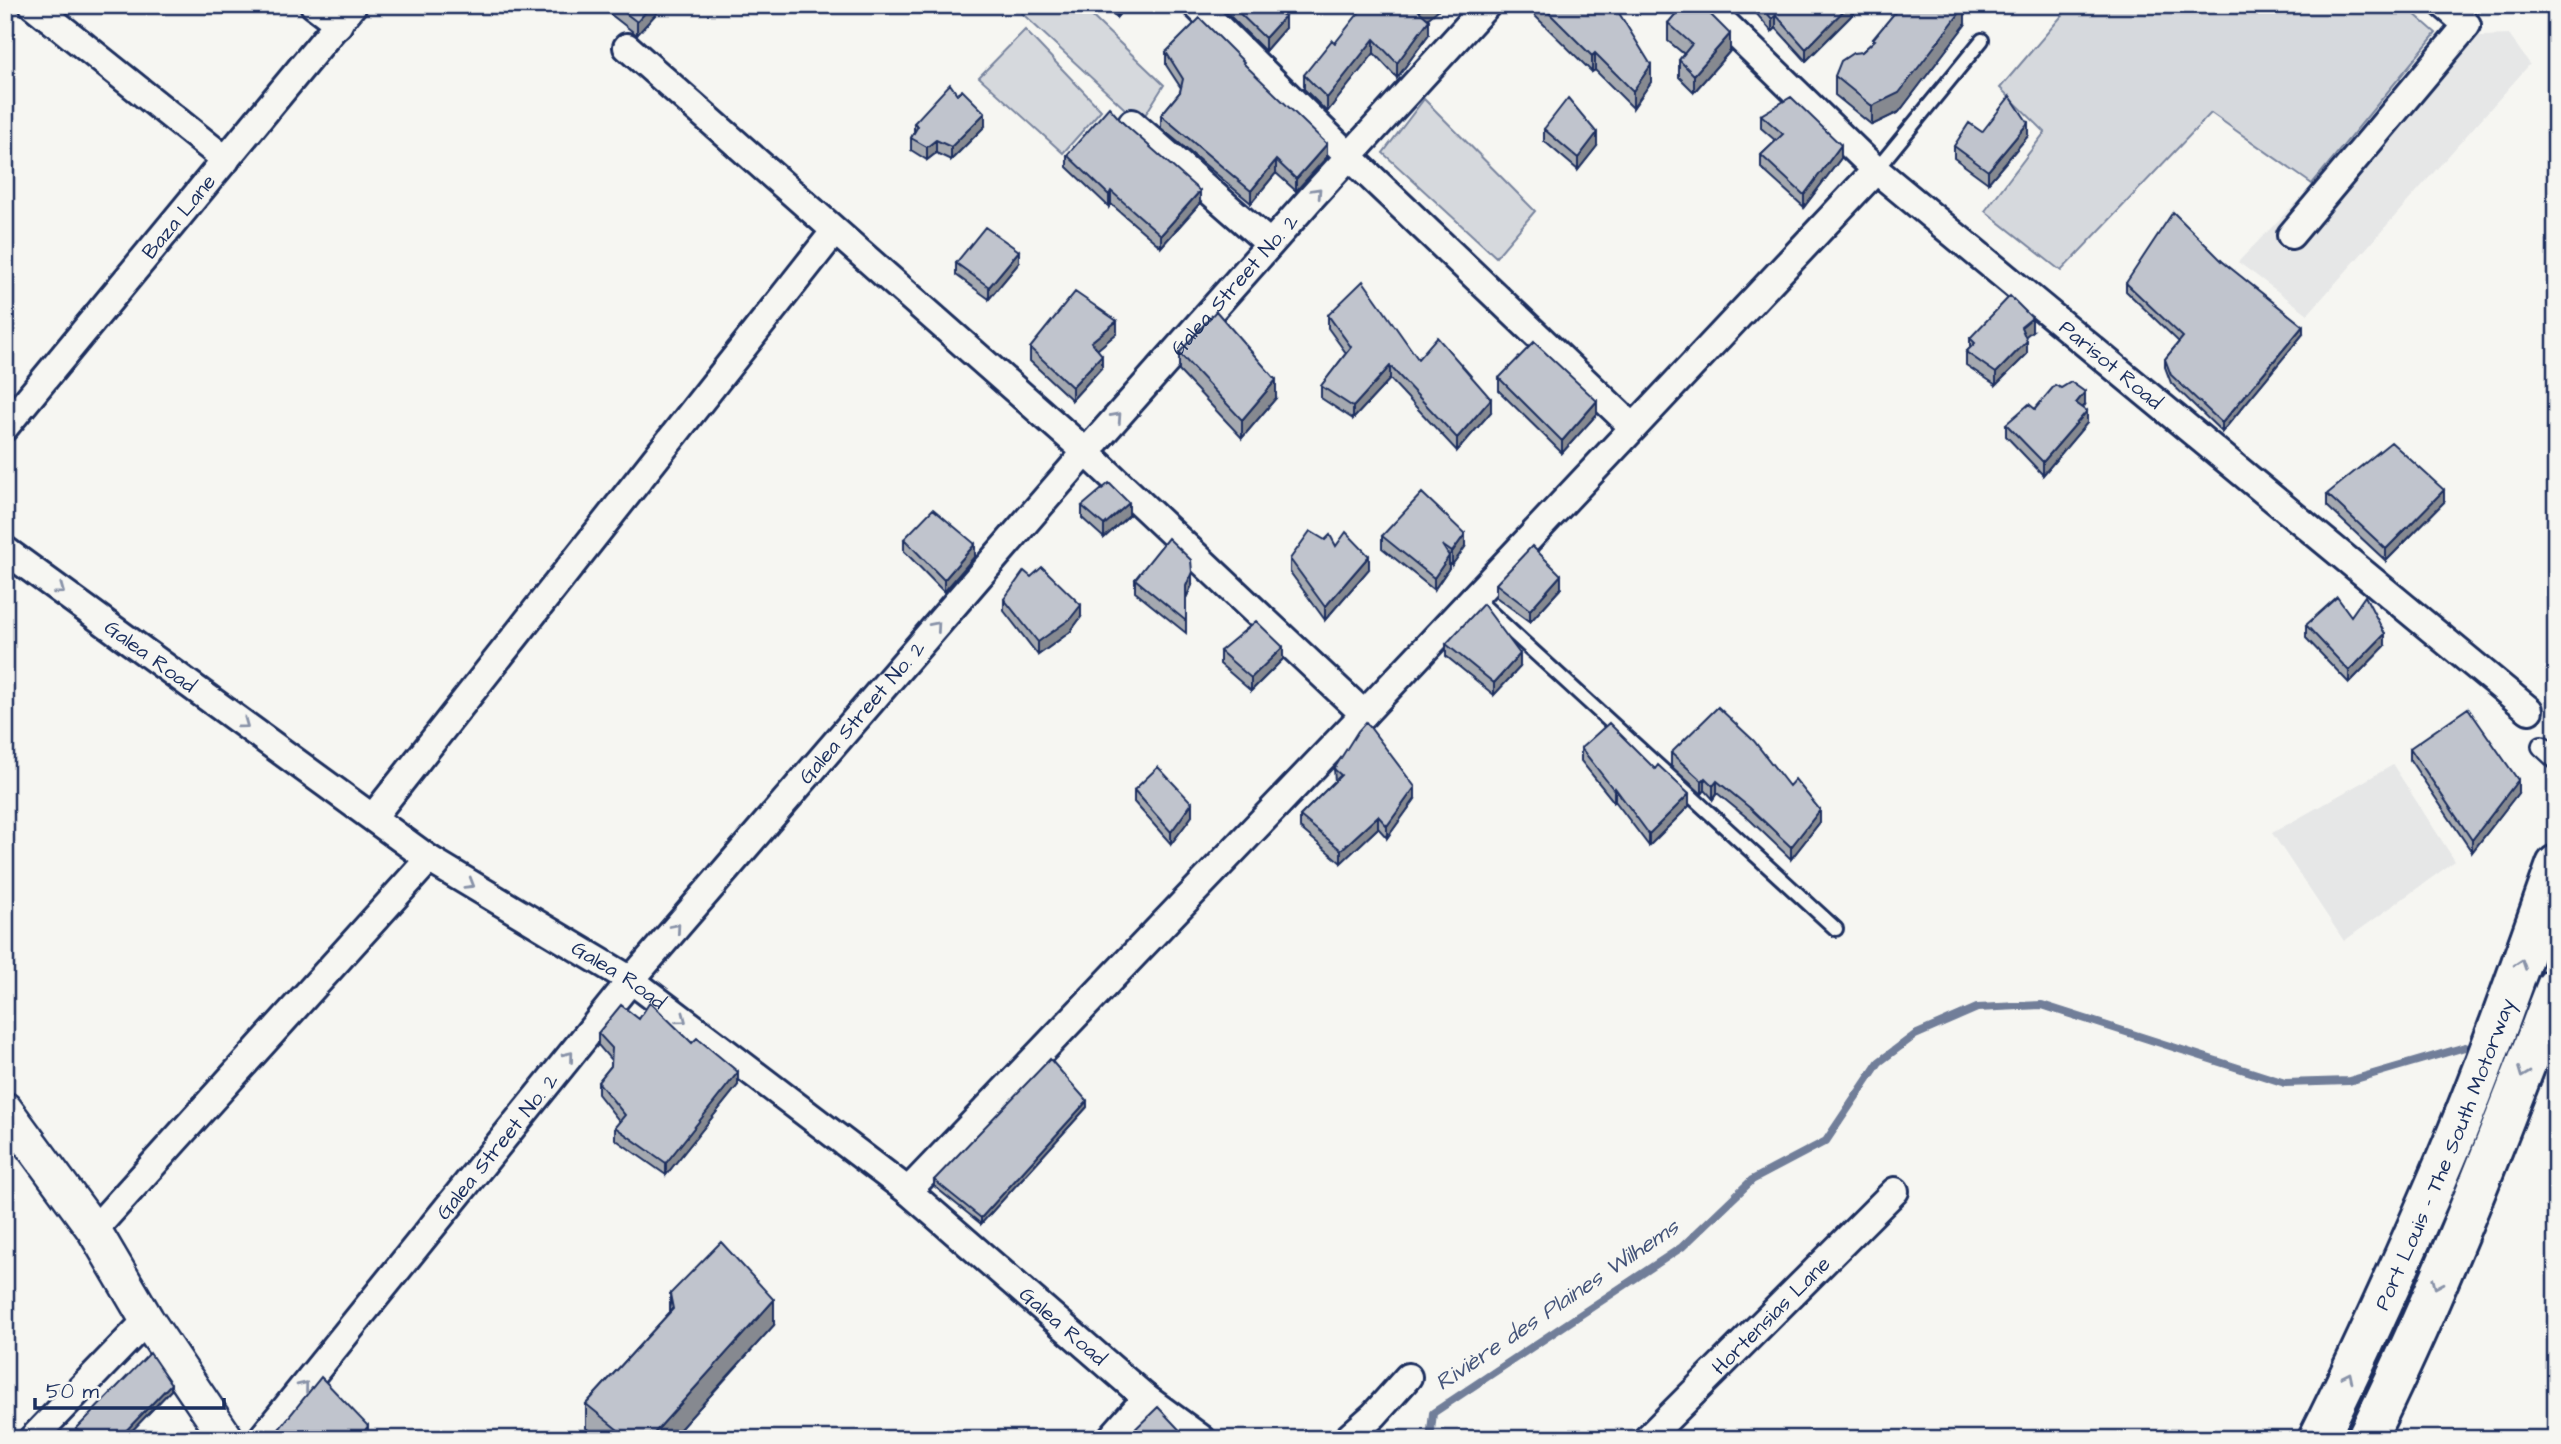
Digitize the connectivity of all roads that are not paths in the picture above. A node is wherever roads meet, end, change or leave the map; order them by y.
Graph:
1 (33, 5) edge
2 (314, 5) edge
3 (1196, 5) edge
4 (1487, 5) edge
5 (1706, 5) edge
6 (2444, 5) edge
7 (343, 19) edge
8 (1982, 40) dead end
9 (627, 47) dead end
10 (1132, 123) dead end
11 (1350, 157) junction
12 (226, 160) junction
13 (1876, 170) junction
14 (834, 232) junction
15 (2291, 234) dead end
16 (1270, 244) junction
17 (5, 427) edge
18 (1633, 427) junction
19 (1086, 452) junction
20 (5, 550) edge
21 (1474, 597) junction
22 (2529, 710) dead end
23 (1364, 714) junction
24 (373, 817) junction
25 (429, 859) junction
26 (2556, 865) edge
27 (1836, 929) dead end
28 (631, 979) junction
29 (2556, 987) edge
30 (5, 1109) edge
31 (908, 1191) junction
32 (1895, 1191) dead end
33 (94, 1230) junction
34 (148, 1320) junction
35 (1408, 1377) dead end
36 (1146, 1398) junction
37 (32, 1439) edge
38 (227, 1439) edge
39 (261, 1439) edge
40 (1111, 1439) edge
41 (1202, 1439) edge
42 (1347, 1439) edge
43 (1647, 1439) edge
44 (2318, 1439) edge
45 (2366, 1439) edge

1 - 12 street
2 - 7 street
3 - 11 street
4 - 11 street, Galea Street No. 2
5 - 13 street, Parisot Road
6 - 15 street
7 - 12 street, Baza Lane
8 - 13 lane
9 - 14 street
10 - 16 street
16 -> 11 street, Galea Street No. 2
11 - 18 street
12 - 17 street, Baza Lane
13 - 18 street
13 - 22 street, Parisot Road
14 - 19 street
14 - 24 street
19 -> 16 street, Galea Street No. 2
18 - 21 street
19 - 23 street
28 -> 19 street, Galea Street No. 2
20 -> 24 street, Galea Road
21 - 23 street
21 - 27 lane
23 - 31 street
24 - 25 street, Galea Road
25 -> 28 street, Galea Road
25 - 33 street
44 -> 26 highway, Port Louis – The South Motorway
28 -> 31 street, Galea Road
39 -> 28 street, Galea Street No. 2
29 -> 45 highway, Port Louis – The South Motorway
30 - 33 street
31 - 36 street, Galea Road
32 - 43 street, Hortensias Lane
33 - 34 street
34 - 37 street
34 - 38 street
35 - 42 street
36 - 40 street
36 - 41 street, Galea Road

